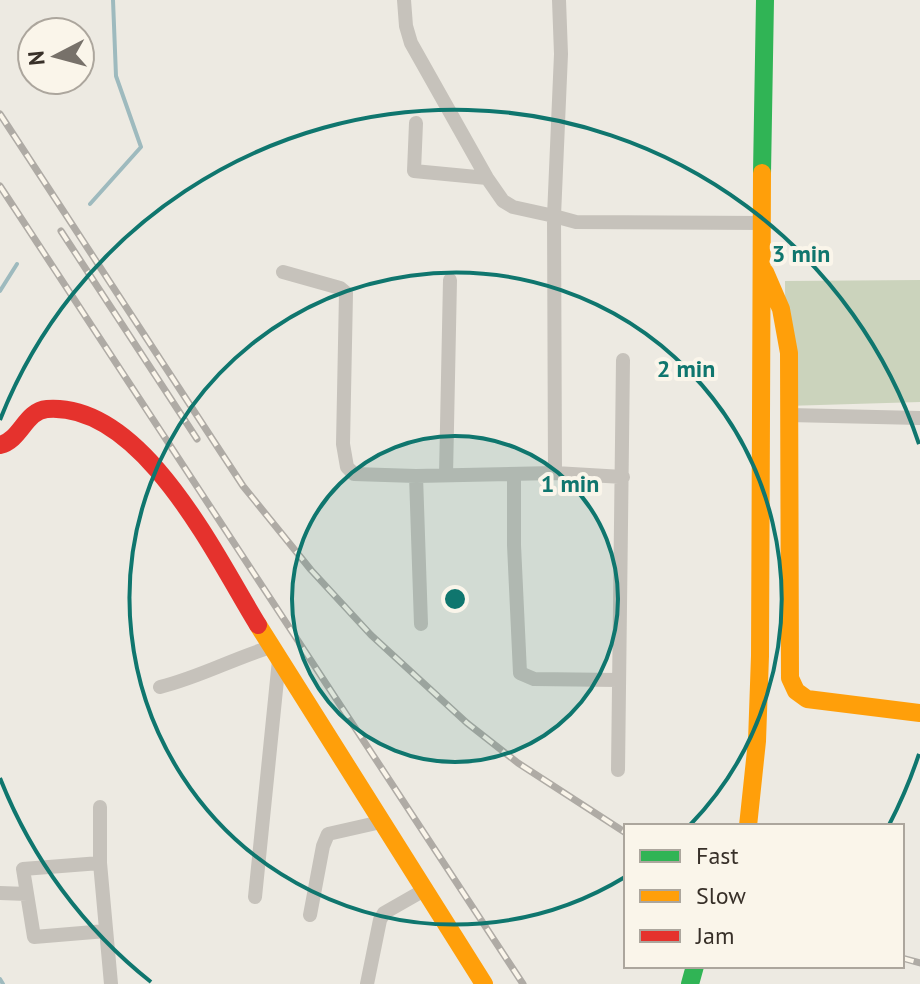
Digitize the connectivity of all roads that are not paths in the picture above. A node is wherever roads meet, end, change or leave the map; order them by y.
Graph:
1 (404, 0) edge
2 (559, 0) edge
3 (765, 0) edge
4 (416, 123) dead end
5 (487, 178) junction
6 (554, 216) junction
7 (763, 223) junction
8 (762, 266) junction
9 (283, 272) dead end
10 (450, 280) dead end
11 (623, 360) dead end
12 (789, 415) junction
13 (920, 418) edge
14 (0, 445) edge
15 (555, 473) junction
16 (514, 474) junction
17 (446, 475) junction
18 (416, 476) junction
19 (623, 477) junction
20 (421, 624) dead end
21 (275, 654) junction
22 (618, 680) junction
23 (160, 687) dead end
24 (920, 713) edge
25 (618, 770) dead end
26 (100, 807) dead end
27 (381, 822) junction
28 (748, 824) edge
29 (100, 863) junction
30 (426, 889) junction
31 (0, 893) edge
32 (27, 894) junction
33 (255, 897) dead end
34 (310, 915) dead end
35 (106, 931) junction
36 (111, 984) edge
37 (367, 984) edge
38 (484, 984) edge

1 - 5 street
2 - 6 street
3 - 7 street
4 - 5 street
5 - 6 street
6 - 7 street
6 - 15 street
7 - 8 street
8 - 12 street
8 - 28 street
9 - 18 street
10 - 17 street
11 - 19 street
12 - 13 street
12 - 24 street
14 - 21 street
15 - 16 street
15 - 19 street
16 - 17 street
16 - 22 street
17 - 18 street
18 - 20 street
19 - 22 street
21 - 23 street
21 - 27 street
21 - 33 street
22 - 25 street
26 - 29 street
27 - 30 street
27 - 34 street
29 - 32 street
29 - 35 street
30 - 37 street
30 - 38 street
31 - 32 street
32 - 35 street
35 - 36 street

